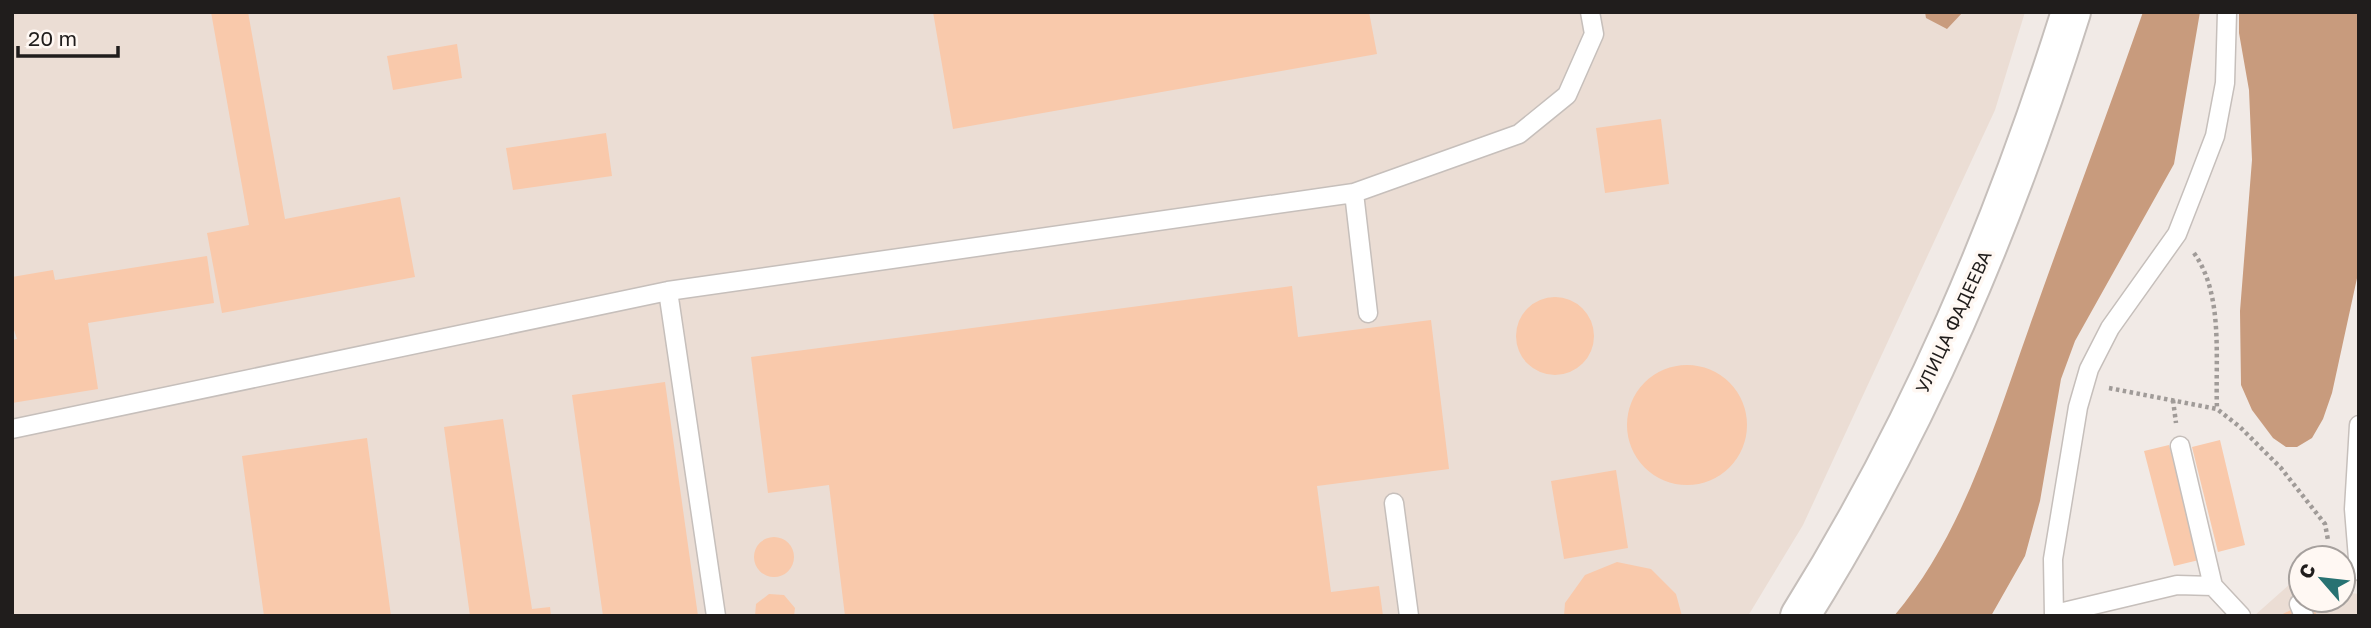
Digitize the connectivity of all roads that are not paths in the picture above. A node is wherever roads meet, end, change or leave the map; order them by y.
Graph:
1 (1590, 12) edge
2 (2071, 12) edge
3 (2227, 12) edge
4 (1354, 192) junction
5 (668, 291) junction
6 (1368, 313) dead end
7 (2359, 425) edge
8 (12, 429) edge
9 (2180, 446) dead end
10 (1394, 503) dead end
11 (2359, 571) edge
12 (2213, 586) junction
13 (2054, 615) edge
14 (716, 616) edge
15 (1409, 616) edge
16 (1800, 616) edge
17 (2241, 616) edge

1 - 4 lane
2 - 16 main road, УЛИЦА ФАДЕЕВА
3 - 13 lane
4 - 5 lane
4 - 6 lane
5 - 8 lane
5 - 14 lane
7 - 11 lane
9 - 12 lane
10 - 15 lane
12 - 13 lane
12 - 17 lane

